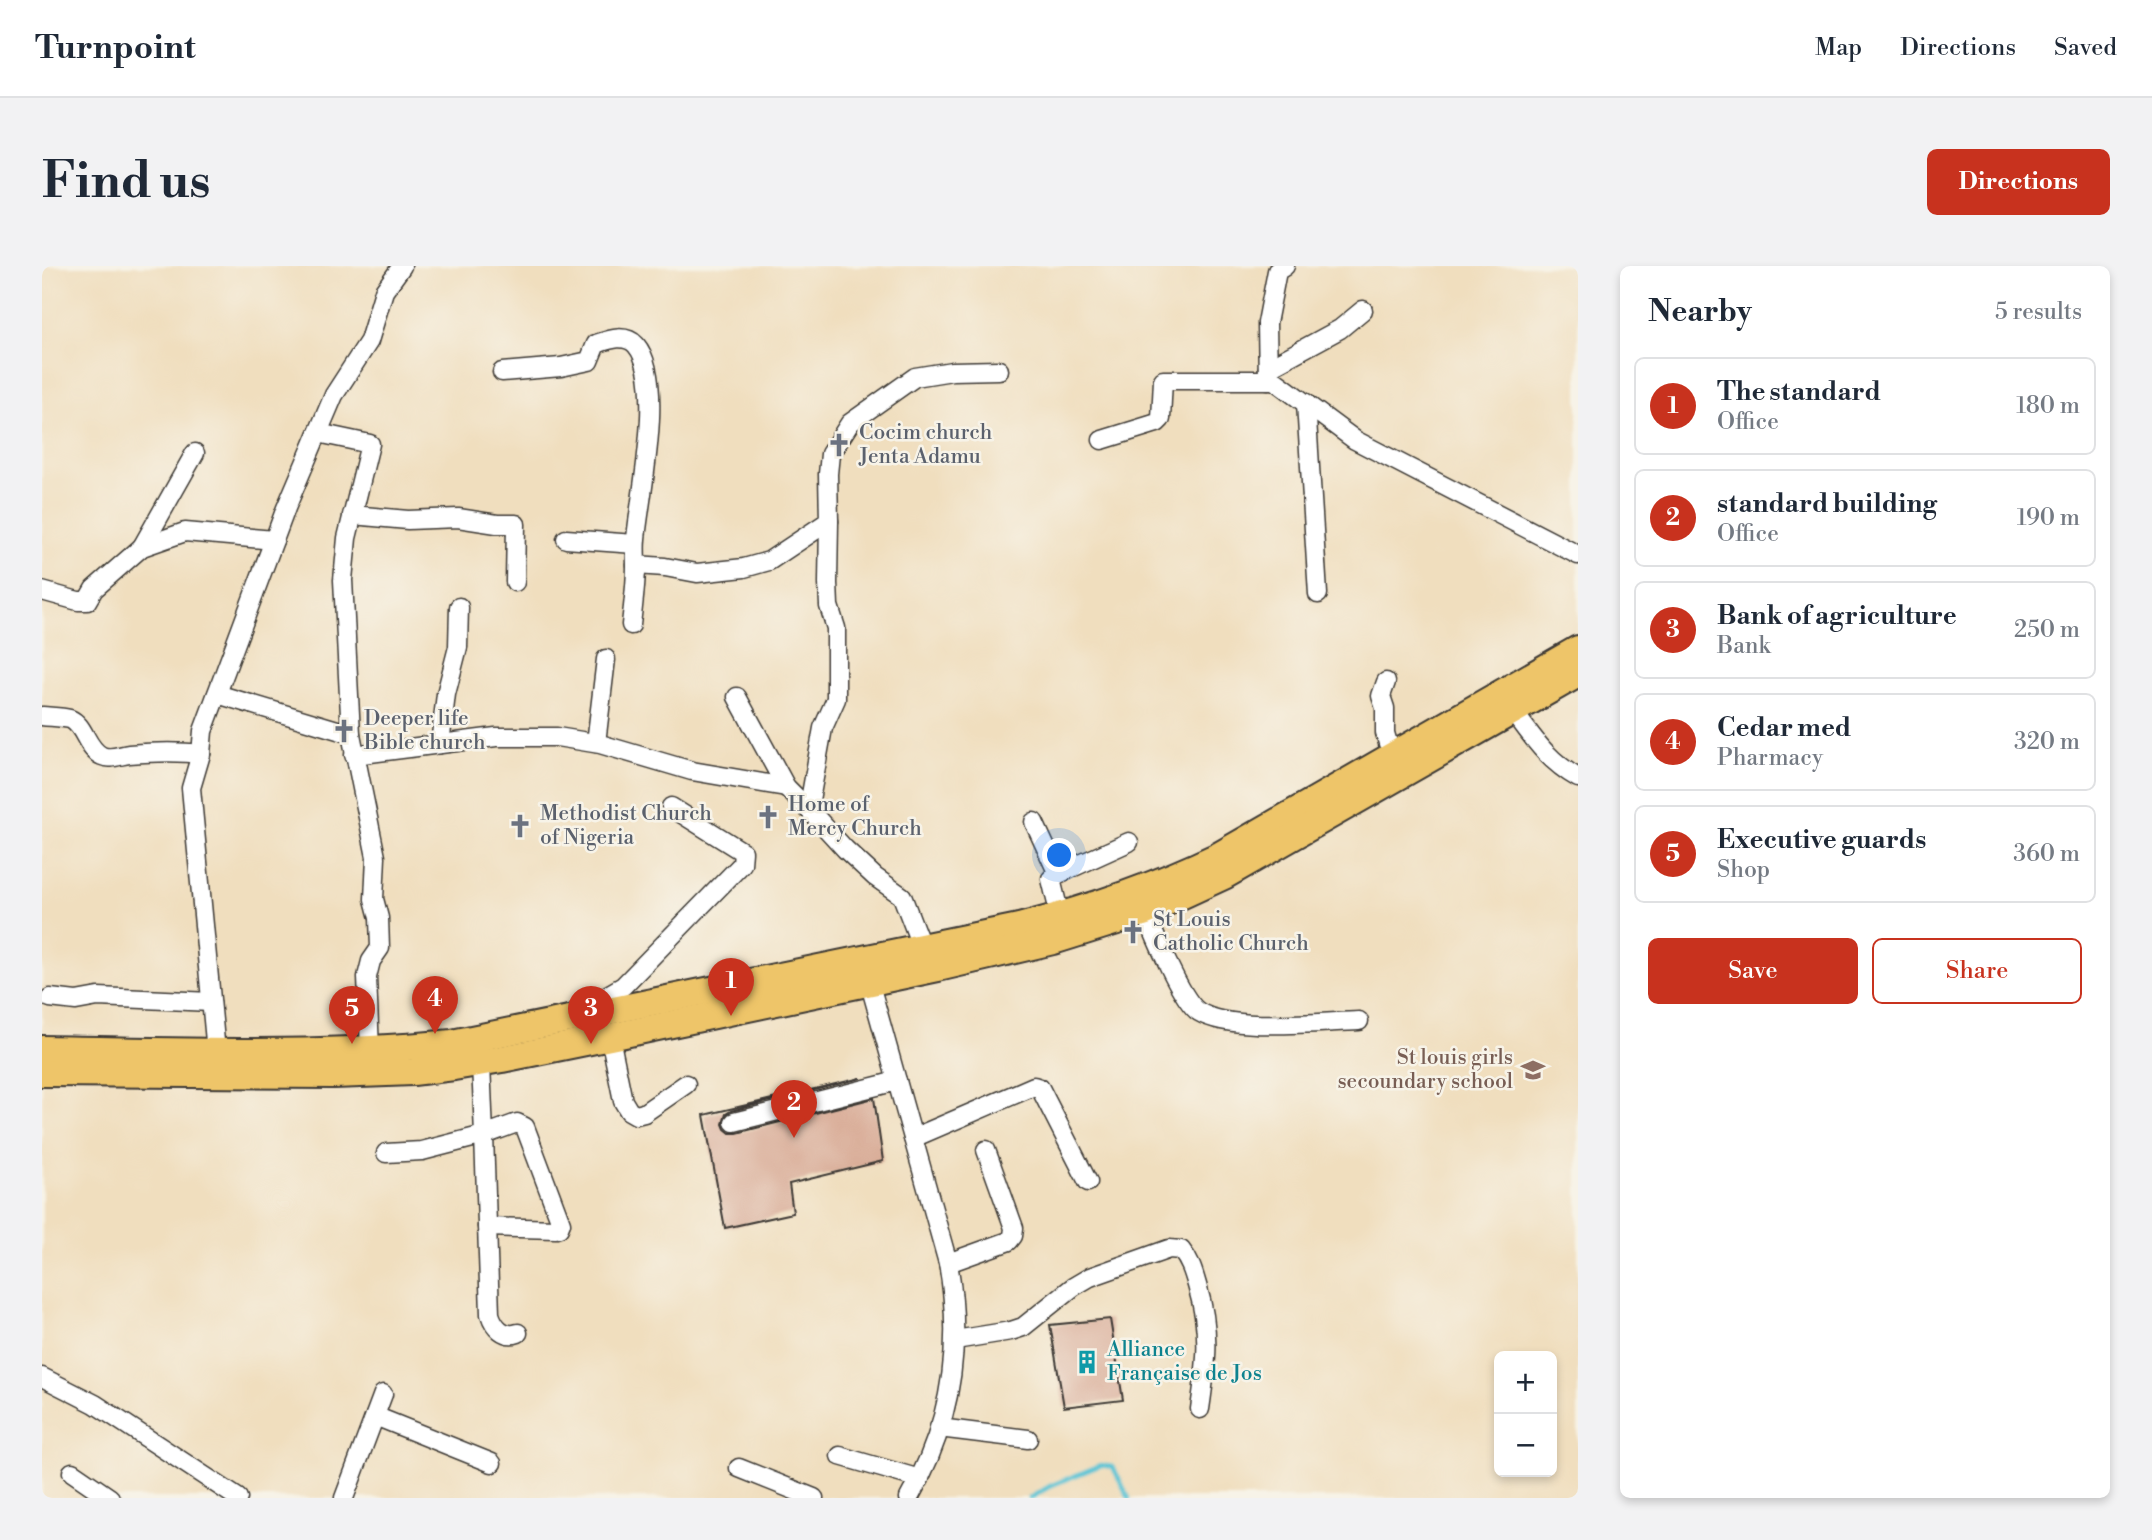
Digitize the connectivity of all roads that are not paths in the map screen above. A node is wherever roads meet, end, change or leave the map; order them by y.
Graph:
1 (402, 266) edge
2 (1285, 266) edge
3 (1363, 310) dead end
4 (999, 370) dead end
5 (502, 372) dead end
6 (1268, 374) junction
7 (1306, 403) junction
8 (318, 433) junction
9 (1102, 440) dead end
10 (195, 453) dead end
11 (352, 515) junction
12 (830, 521) junction
13 (566, 539) dead end
14 (274, 540) junction
15 (635, 544) junction
16 (142, 547) junction
17 (1578, 555) edge
18 (636, 565) junction
19 (515, 582) dead end
20 (42, 591) edge
21 (1318, 594) dead end
22 (459, 607) dead end
23 (631, 625) dead end
24 (1578, 649) edge
25 (606, 659) dead end
26 (1578, 674) edge
27 (1386, 682) dead end
28 (216, 694) junction
29 (737, 697) dead end
30 (1513, 711) junction
31 (42, 716) edge
32 (351, 734) junction
33 (596, 743) junction
34 (440, 744) junction
35 (201, 754) junction
36 (354, 755) junction
37 (1392, 757) junction
38 (1578, 778) edge
39 (786, 787) junction
40 (671, 807) dead end
41 (813, 814) junction
42 (1034, 822) dead end
43 (1129, 842) dead end
44 (1058, 874) junction
45 (1142, 901) junction
46 (1060, 916) junction
47 (922, 947) junction
48 (869, 981) junction
49 (50, 998) dead end
50 (211, 1002) junction
51 (606, 1021) junction
52 (1359, 1021) dead end
53 (42, 1049) edge
54 (370, 1051) junction
55 (216, 1052) junction
56 (453, 1055) junction
57 (481, 1063) junction
58 (42, 1073) edge
59 (897, 1081) junction
60 (686, 1084) dead end
61 (734, 1122) dead end
62 (484, 1135) junction
63 (913, 1138) junction
64 (986, 1150) dead end
65 (386, 1153) dead end
66 (1088, 1182) dead end
67 (487, 1227) junction
68 (948, 1263) junction
69 (518, 1333) dead end
70 (955, 1340) junction
71 (42, 1377) edge
72 (383, 1394) dead end
73 (1200, 1409) dead end
74 (375, 1416) junction
75 (939, 1428) junction
76 (1028, 1439) dead end
77 (840, 1456) dead end
78 (492, 1463) dead end
79 (739, 1468) dead end
80 (72, 1472) dead end
81 (920, 1479) junction
82 (110, 1498) edge
83 (238, 1498) edge
84 (344, 1498) edge
85 (814, 1498) edge
86 (909, 1498) edge

1 - 8 street
2 - 6 street
3 - 6 street
4 - 12 street
5 - 15 street
6 - 7 street
6 - 9 street
7 - 17 street
7 - 21 street
8 - 11 street
8 - 14 street
10 - 16 street
11 - 19 street
11 - 32 street
12 - 18 street
12 - 41 street
13 - 15 street
14 - 16 street
14 - 28 street
15 - 18 street
16 - 20 street
18 - 23 street
22 - 34 street
24 - 37 highway
25 - 33 street
26 - 30 highway
27 - 37 street
28 - 32 street
28 - 35 street
29 - 39 street
30 - 38 street
30 - 45 highway
31 - 35 street
32 - 36 street
33 - 34 street
33 - 39 street
34 - 36 street
35 - 50 street
36 - 54 street
37 - 45 highway
39 - 41 street
40 - 51 street
41 - 47 street
42 - 44 street
43 - 44 street
44 - 46 street
45 - 46 highway
45 - 48 highway
45 - 52 street
46 - 47 highway
47 - 51 highway
48 - 51 highway
48 - 59 street
49 - 50 street
50 - 55 street
51 - 56 highway
51 - 57 highway
51 - 60 street
53 - 55 highway
54 - 55 highway
54 - 56 highway
56 - 57 highway
56 - 58 highway
57 - 62 street
59 - 61 street
59 - 63 street
62 - 65 street
62 - 67 street
62 - 67 street
63 - 66 street
63 - 68 street
64 - 68 street
67 - 69 street
68 - 70 street
70 - 73 street
70 - 75 street
71 - 83 street
72 - 74 street
74 - 78 street
74 - 84 street
75 - 76 street
75 - 81 street
77 - 81 street
79 - 85 street
80 - 82 street
81 - 86 street

